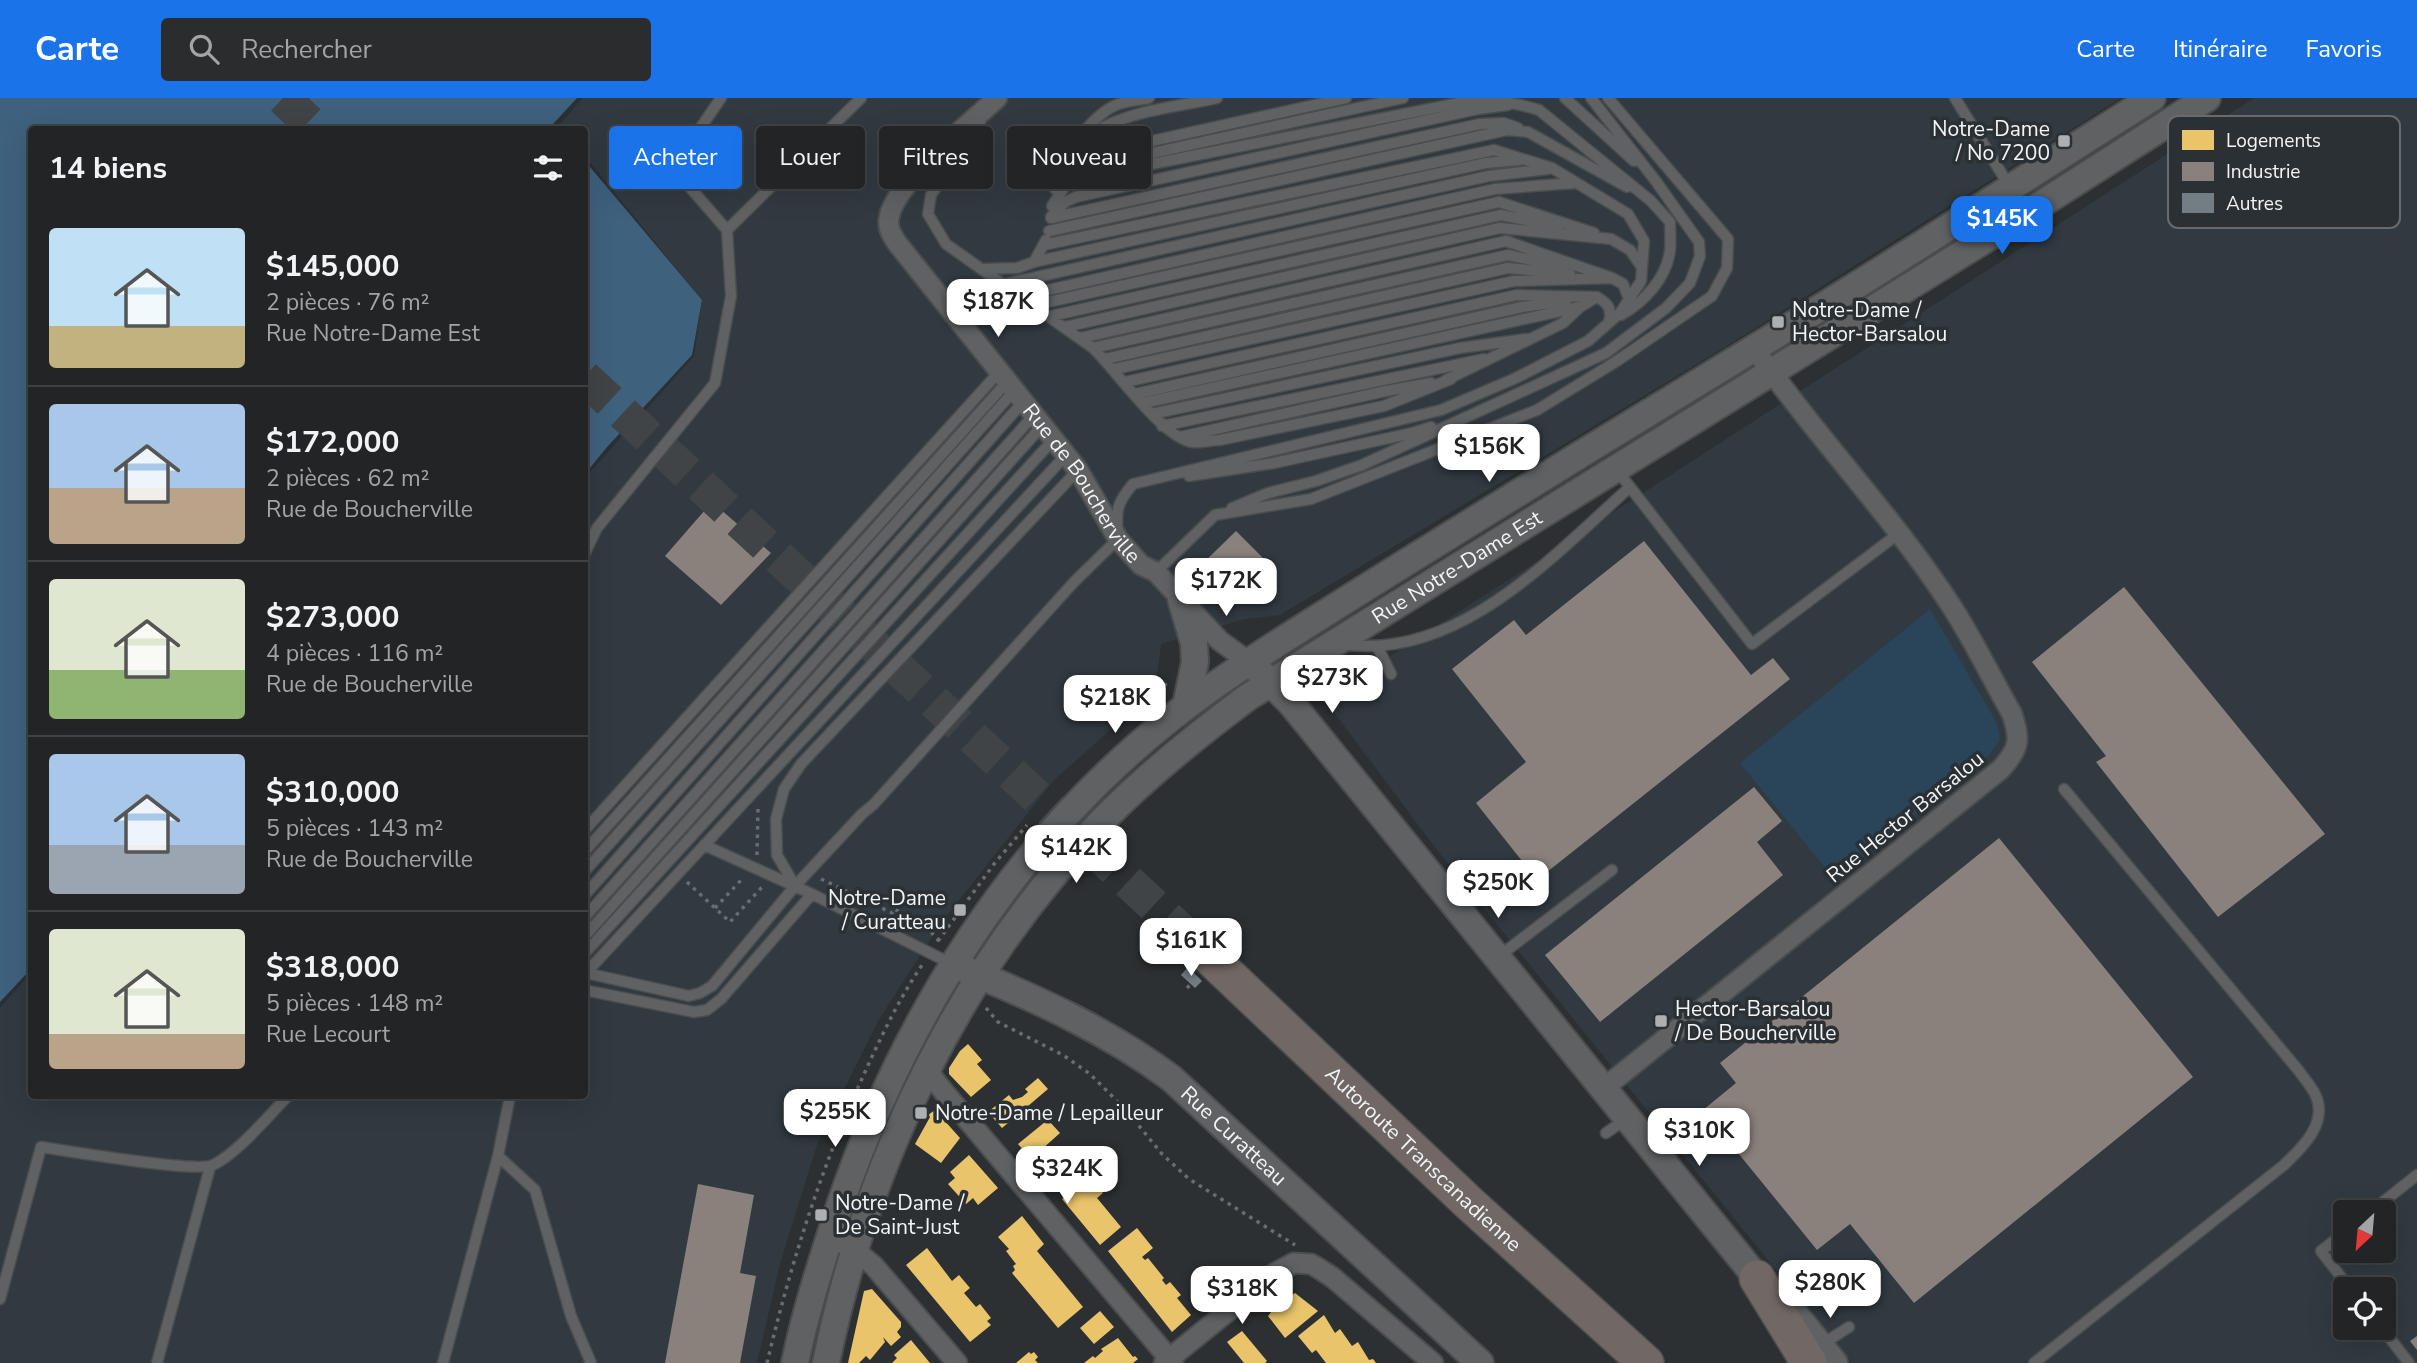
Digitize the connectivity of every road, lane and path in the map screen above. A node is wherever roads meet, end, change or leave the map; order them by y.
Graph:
1 (721, 98) edge
2 (861, 98) edge
3 (1149, 98) edge
4 (1217, 98) edge
5 (1346, 98) edge
6 (1403, 98) edge
7 (1565, 98) edge
8 (1591, 98) edge
9 (1608, 98) edge
10 (1955, 98) edge
11 (2152, 98) edge
12 (2207, 98) edge
13 (997, 99) edge
14 (1520, 104) junction
15 (2179, 116) edge
16 (2168, 123) edge
17 (1089, 126) edge
18 (1106, 126) edge
19 (1528, 132) junction
20 (1151, 141) edge
21 (1151, 153) edge
22 (1523, 160) junction
23 (1552, 169) junction
24 (1655, 180) junction
25 (1575, 183) junction
26 (2011, 188) junction
27 (1055, 189) edge
28 (1651, 201) junction
29 (1052, 206) junction
30 (2026, 214) junction
31 (1051, 218) junction
32 (727, 230) junction
33 (1049, 231) junction
34 (1611, 239) junction
35 (1044, 245) junction
36 (1034, 262) junction
37 (1642, 267) junction
38 (984, 269) junction
39 (1612, 278) junction
40 (1005, 284) junction
41 (1022, 296) junction
42 (1597, 298) junction
43 (1629, 299) junction
44 (1035, 305) junction
45 (1580, 307) junction
46 (1051, 316) junction
47 (1609, 323) junction
48 (1065, 327) junction
49 (1080, 338) junction
50 (1534, 338) junction
51 (1093, 348) junction
52 (1754, 348) junction
53 (1498, 356) junction
54 (1105, 359) junction
55 (1115, 369) junction
56 (1771, 372) junction
57 (1125, 382) junction
58 (1135, 394) junction
59 (1143, 403) junction
60 (1025, 404) junction
61 (1474, 413) junction
62 (1152, 414) junction
63 (1162, 426) junction
64 (1072, 463) junction
65 (1623, 478) junction
66 (1133, 484) junction
67 (1215, 515) junction
68 (1898, 534) junction
69 (1118, 539) junction
70 (588, 547) edge
71 (1156, 572) junction
72 (1181, 599) junction
73 (1335, 643) junction
74 (1378, 648) junction
75 (1249, 662) junction
76 (1391, 674) dead end
77 (1271, 682) junction
78 (1186, 706) junction
79 (2064, 789) dead end
80 (758, 807) dead end
81 (588, 827) edge
82 (704, 845) junction
83 (588, 848) edge
84 (757, 857) dead end
85 (588, 868) edge
86 (1612, 870) dead end
87 (744, 877) dead end
88 (819, 878) dead end
89 (686, 880) dead end
90 (795, 886) junction
91 (762, 887) dead end
92 (588, 892) edge
93 (812, 894) junction
94 (715, 908) junction
95 (588, 913) edge
96 (588, 932) edge
97 (588, 949) edge
98 (948, 955) junction
99 (1498, 958) junction
100 (588, 971) edge
101 (588, 975) edge
102 (979, 975) junction
103 (914, 977) dead end
104 (919, 981) dead end
105 (588, 991) edge
106 (983, 1003) dead end
107 (931, 1059) junction
108 (1604, 1088) junction
109 (285, 1099) edge
110 (509, 1099) edge
111 (1677, 1117) dead end
112 (1646, 1141) junction
113 (498, 1156) junction
114 (210, 1167) junction
115 (2417, 1175) edge
116 (2385, 1200) edge
117 (829, 1237) junction
118 (2333, 1242) edge
119 (855, 1250) junction
120 (1301, 1256) junction
121 (2341, 1277) edge
122 (1757, 1278) joint
123 (0, 1299) edge
124 (1849, 1327) dead end
125 (2391, 1340) edge
126 (1821, 1357) edge
127 (1169, 1362) edge
128 (157, 1363) edge
129 (443, 1363) edge
130 (592, 1363) edge
131 (795, 1363) edge
132 (825, 1363) edge
133 (957, 1363) edge
134 (1433, 1363) edge
135 (1479, 1363) edge
136 (1620, 1363) edge
137 (1646, 1363) edge
138 (2034, 1363) edge
139 (2409, 1363) edge

1 - 32 lane
2 - 32 lane
3 - 17 lane
4 - 18 lane
5 - 20 lane
6 - 21 lane
7 - 24 lane
8 - 24 lane
9 - 67 lane
10 - 26 lane
11 - 26 main road, Rue Notre-Dame Est
12 - 15 main road, Rue Notre-Dame Est
13 - 38 lane
13 - 60 street, Rue de Boucherville
14 - 28 lane
14 - 29 lane
14 - 31 lane
16 - 30 main road, Rue Notre-Dame Est
19 - 28 lane
19 - 31 lane
19 - 33 lane
22 - 23 lane
22 - 35 lane
22 - 36 lane
23 - 25 lane
23 - 40 lane
24 - 61 lane
25 - 37 lane
25 - 41 lane
26 - 30 lane
26 - 52 main road, Rue Notre-Dame Est
27 - 29 lane
28 - 47 lane
29 - 31 lane
30 - 56 main road, Rue Notre-Dame Est
31 - 33 lane
32 - 70 lane
33 - 35 lane
34 - 37 lane
34 - 44 lane
34 - 46 lane
34 - 48 lane
35 - 36 lane
36 - 38 lane
37 - 43 lane
38 - 40 lane
39 - 43 lane
39 - 49 lane
39 - 51 lane
39 - 54 lane
39 - 55 lane
40 - 41 lane
41 - 44 lane
42 - 45 lane
42 - 47 lane
42 - 57 lane
42 - 58 lane
43 - 47 lane
44 - 46 lane
45 - 50 lane
45 - 59 lane
46 - 48 lane
47 - 66 lane
48 - 49 lane
49 - 51 lane
50 - 53 lane
50 - 62 lane
51 - 54 lane
52 - 56 street, Rue Hector Barsalou
52 - 75 main road, Rue Notre-Dame Est
53 - 63 lane
53 - 63 lane
54 - 55 lane
55 - 57 lane
56 - 65 main road, Rue Notre-Dame Est
56 - 68 street, Rue Hector Barsalou
57 - 58 lane
58 - 59 lane
59 - 62 lane
60 - 64 street, Rue de Boucherville
60 - 81 lane
60 - 83 lane
60 - 85 lane
60 - 92 lane
60 - 95 lane
60 - 96 lane
60 - 97 lane
61 - 66 lane
61 - 67 lane
62 - 63 lane
64 - 69 street, Rue de Boucherville
64 - 82 lane
64 - 90 lane
65 - 68 lane
65 - 73 main road, Rue Notre-Dame Est
65 - 74 lane
66 - 69 lane
67 - 71 lane
68 - 108 street, Rue Hector Barsalou
69 - 71 street, Rue de Boucherville
69 - 90 lane
71 - 72 street, Rue de Boucherville
72 - 75 street, Rue de Boucherville
72 - 78 main road
73 - 74 lane
73 - 77 main road, Rue Notre-Dame Est
74 - 76 lane
75 - 77 main road, Rue de Boucherville
75 - 78 main road, Rue Notre-Dame Est
77 - 99 main road, Rue de Boucherville
77 - 102 main road, Rue Notre-Dame Est
78 - 98 main road, Rue Notre-Dame Est
79 - 138 lane
80 - 84 path
82 - 90 lane
82 - 100 lane
86 - 99 lane
87 - 94 path
88 - 98 path
89 - 94 path
90 - 93 lane
90 - 101 lane
91 - 94 path
93 - 98 lane
93 - 105 lane
98 - 102 main road, Rue Curatteau
98 - 117 main road, Rue Notre-Dame Est
99 - 108 main road, Rue de Boucherville
102 - 107 main road, Rue Notre-Dame Est
102 - 135 main road, Rue Curatteau
103 - 104 path
106 - 120 path
107 - 119 main road, Rue Notre-Dame Est
107 - 127 street
108 - 112 main road, Rue de Boucherville
109 - 114 lane
110 - 113 lane
111 - 112 lane
112 - 122 main road, Rue de Boucherville
113 - 129 lane
113 - 130 lane
114 - 123 lane
114 - 128 lane
115 - 116 lane
117 - 119 street
117 - 131 main road, Rue Notre-Dame Est
118 - 121 lane
119 - 132 main road, Rue Notre-Dame Est
119 - 133 street
120 - 127 street
120 - 134 street
122 - 126 highway
124 - 126 lane
125 - 139 lane
136 - 137 highway, Autoroute Transcanadienne

